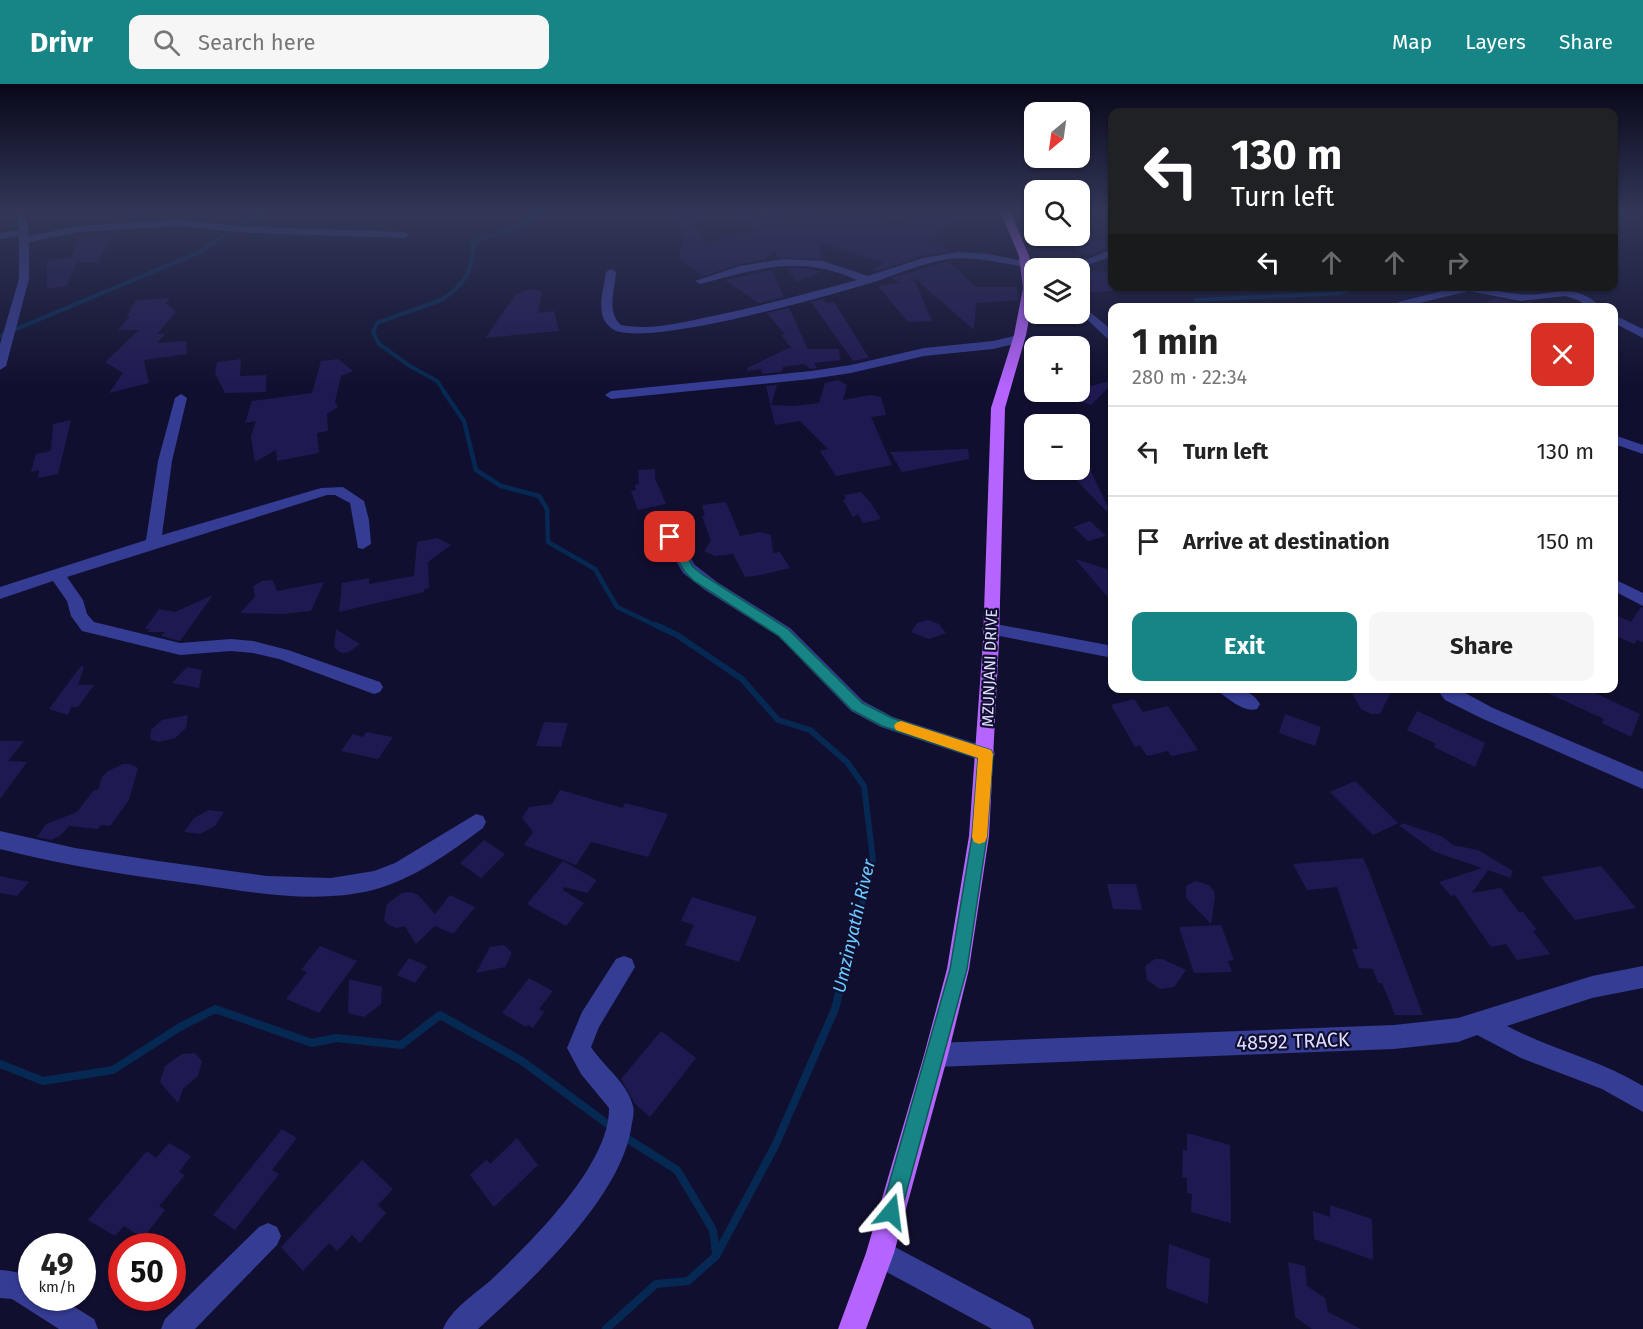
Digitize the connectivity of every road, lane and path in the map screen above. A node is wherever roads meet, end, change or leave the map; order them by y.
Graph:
1 (24, 271) edge
2 (734, 271) edge
3 (847, 271) edge
4 (897, 271) edge
5 (611, 272) dead end
6 (867, 280) junction
7 (700, 281) dead end
8 (1457, 291) edge
9 (1484, 291) edge
10 (1407, 303) edge
11 (1590, 303) edge
12 (1090, 316) edge
13 (1024, 318) edge
14 (1618, 320) edge
15 (1108, 332) edge
16 (1643, 334) edge
17 (1018, 339) junction
18 (0, 366) edge
19 (612, 395) dead end
20 (181, 398) dead end
21 (1618, 441) edge
22 (1643, 450) edge
23 (660, 521) dead end
24 (153, 543) junction
25 (363, 544) dead end
26 (57, 575) junction
27 (1618, 586) edge
28 (0, 593) edge
29 (1643, 600) edge
30 (990, 628) junction
31 (1108, 651) edge
32 (374, 687) dead end
33 (1234, 693) edge
34 (1449, 693) edge
35 (1251, 704) dead end
36 (986, 754) junction
37 (1643, 781) edge
38 (476, 822) dead end
39 (0, 840) edge
40 (624, 967) dead end
41 (1643, 977) edge
42 (1479, 1023) junction
43 (936, 1055) junction
44 (1643, 1100) edge
45 (268, 1236) dead end
46 (880, 1253) junction
47 (0, 1284) edge
48 (18, 1286) edge
49 (56, 1311) edge
50 (84, 1329) edge
51 (175, 1329) edge
52 (457, 1329) edge
53 (852, 1329) edge
54 (1020, 1329) edge

1 - 18 street
2 - 7 street
3 - 6 street
4 - 6 street
5 - 6 street
8 - 10 street
9 - 11 street
12 - 15 street
13 - 17 main road, MZUNJANI DRIVE
14 - 16 street
17 - 19 street
17 - 30 main road, MZUNJANI DRIVE
20 - 24 street
21 - 22 street
23 - 36 street
24 - 25 street
24 - 26 street
26 - 28 street
26 - 32 street
27 - 29 street
30 - 31 street
30 - 36 main road, MZUNJANI DRIVE
33 - 35 street
34 - 37 street
36 - 43 main road, MZUNJANI DRIVE
38 - 39 street
40 - 52 street
41 - 42 street, 48592 TRACK
42 - 43 street, 48592 TRACK
42 - 44 street
43 - 46 main road, MZUNJANI DRIVE
45 - 51 street
46 - 53 main road, MZUNJANI DRIVE
46 - 54 street
47 - 48 street
49 - 50 street

